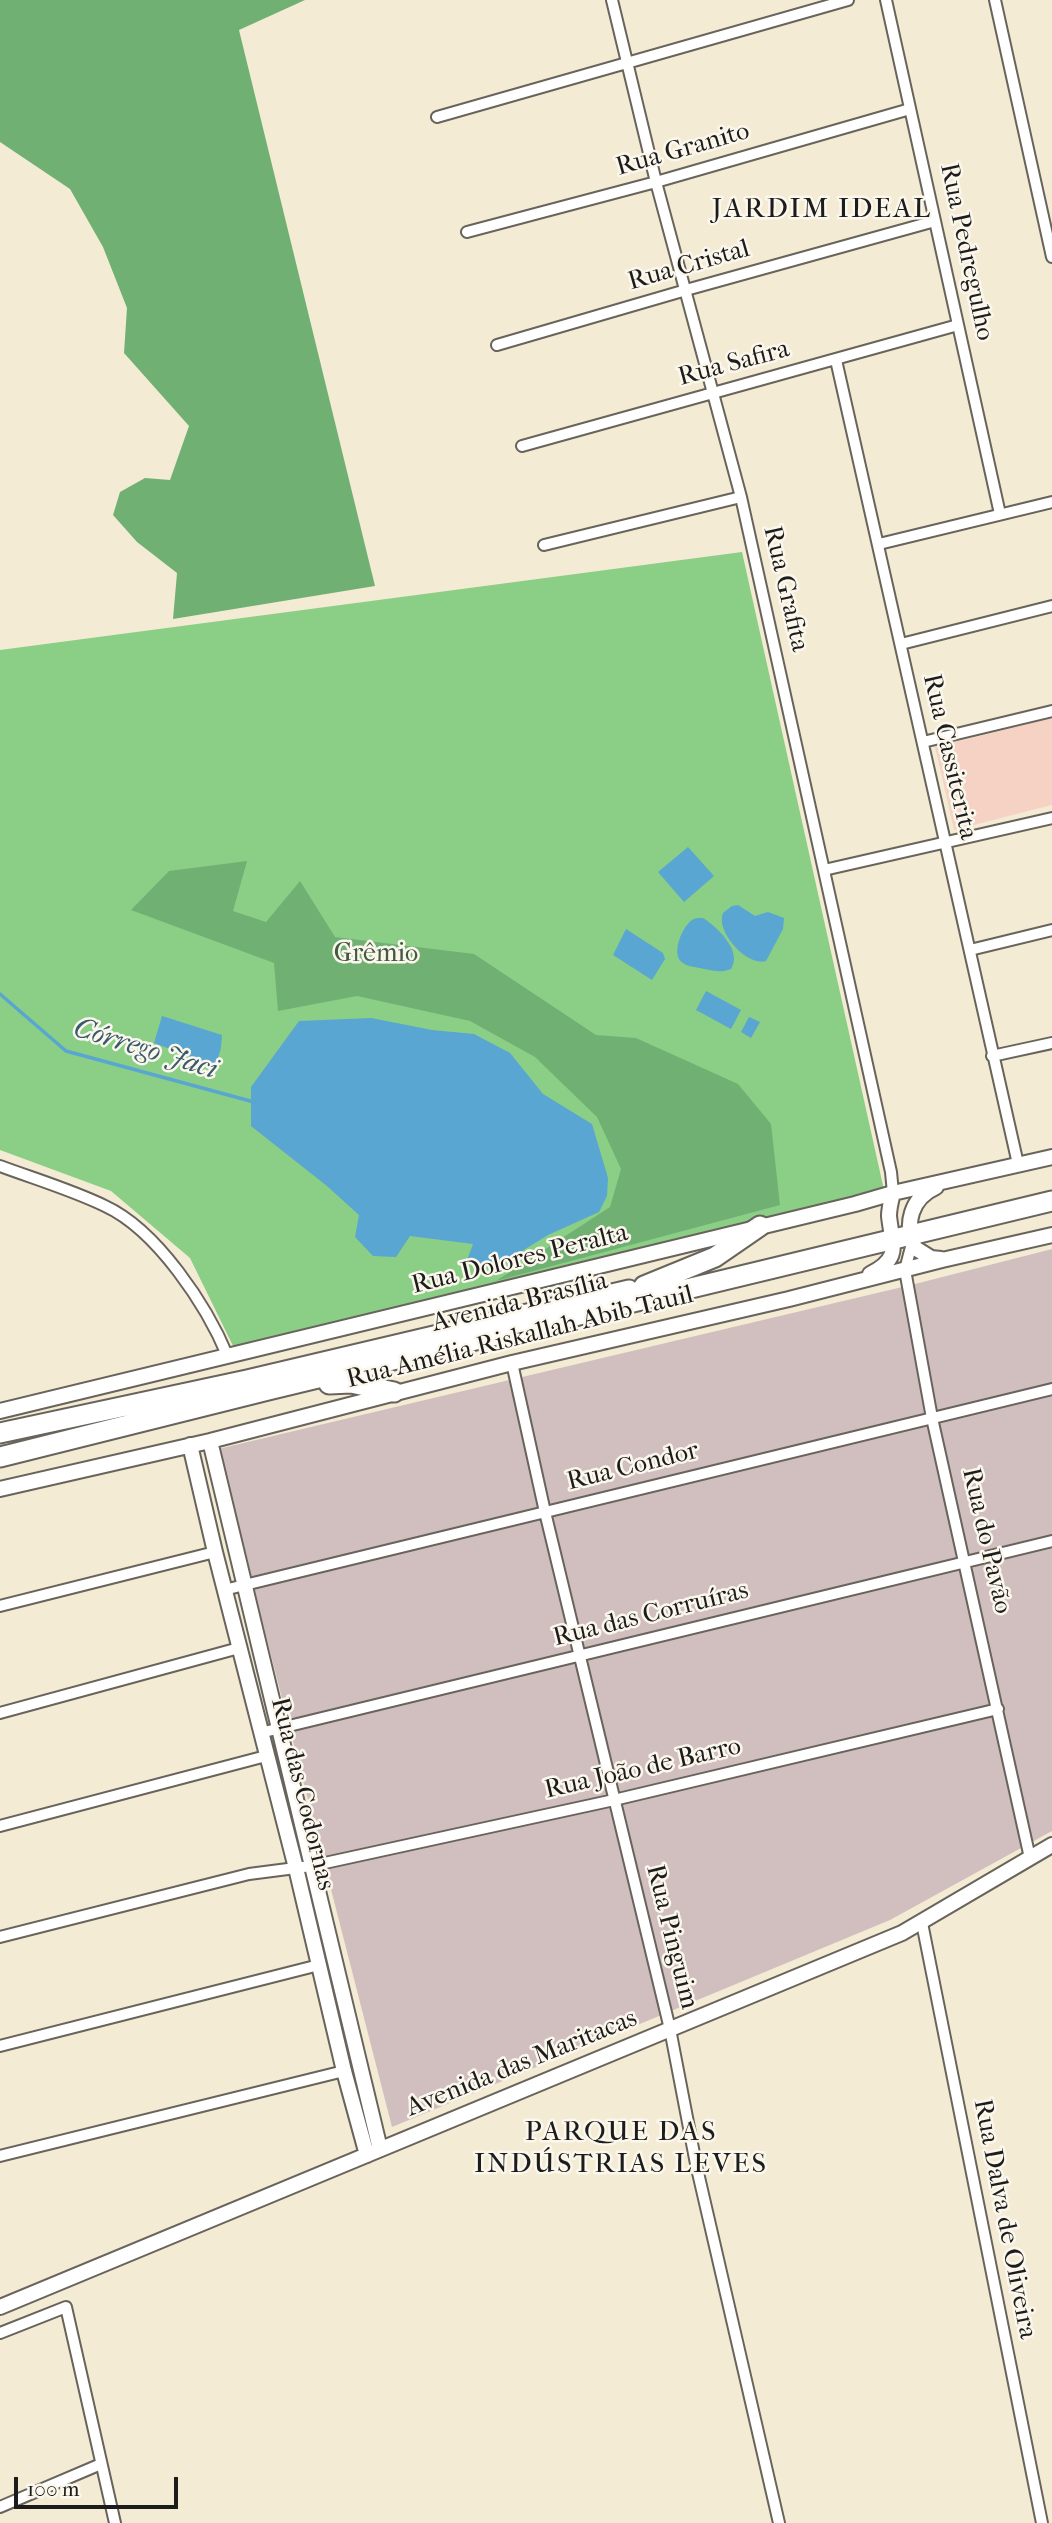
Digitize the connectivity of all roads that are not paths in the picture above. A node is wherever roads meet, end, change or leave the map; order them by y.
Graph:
1 (612, 0) edge
2 (798, 0) edge
3 (848, 0) edge
4 (886, 0) edge
5 (995, 0) edge
6 (801, 13) junction
7 (628, 62) junction
8 (911, 109) junction
9 (437, 117) dead end
10 (656, 182) junction
11 (935, 221) junction
12 (467, 232) dead end
13 (1052, 257) edge
14 (686, 290) junction
15 (958, 325) junction
16 (497, 345) dead end
17 (835, 360) junction
18 (712, 394) junction
19 (522, 446) dead end
20 (741, 497) junction
21 (1052, 502) edge
22 (1000, 514) junction
23 (879, 544) junction
24 (544, 545) dead end
25 (1052, 606) edge
26 (901, 644) junction
27 (1052, 711) edge
28 (923, 742) junction
29 (1052, 818) edge
30 (945, 843) junction
31 (824, 870) junction
32 (1052, 930) edge
33 (970, 950) junction
34 (1052, 1042) edge
35 (992, 1056) junction
36 (1052, 1157) edge
37 (1018, 1164) junction
38 (0, 1166) edge
39 (950, 1180) junction
40 (1052, 1188) edge
41 (893, 1193) junction
42 (1052, 1201) edge
43 (855, 1204) junction
44 (760, 1226) junction
45 (901, 1231) junction
46 (1052, 1235) edge
47 (942, 1260) junction
48 (905, 1270) junction
49 (853, 1283) junction
50 (644, 1286) junction
51 (228, 1357) junction
52 (512, 1363) junction
53 (1052, 1389) edge
54 (268, 1390) junction
55 (394, 1392) junction
56 (0, 1411) edge
57 (932, 1418) junction
58 (0, 1433) edge
59 (210, 1441) junction
60 (190, 1445) junction
61 (0, 1457) edge
62 (0, 1489) edge
63 (545, 1512) junction
64 (1052, 1541) edge
65 (215, 1552) junction
66 (966, 1562) junction
67 (244, 1585) junction
68 (224, 1590) junction
69 (0, 1606) edge
70 (239, 1648) junction
71 (579, 1656) junction
72 (998, 1709) junction
73 (0, 1713) edge
74 (279, 1729) junction
75 (260, 1733) junction
76 (266, 1756) junction
77 (290, 1772) junction
78 (272, 1777) junction
79 (614, 1800) junction
80 (0, 1826) edge
81 (1052, 1845) edge
82 (1030, 1858) junction
83 (304, 1867) junction
84 (922, 1923) junction
85 (0, 1937) edge
86 (319, 1965) junction
87 (344, 1994) junction
88 (326, 1998) junction
89 (670, 2029) junction
90 (0, 2046) edge
91 (344, 2071) junction
92 (373, 2152) junction
93 (0, 2156) edge
94 (0, 2307) edge
95 (0, 2333) edge
96 (102, 2464) junction
97 (0, 2507) edge
98 (115, 2523) edge
99 (779, 2523) edge
100 (1042, 2523) edge

1 - 7 street, Rua Grafita
2 - 6 street
3 - 6 street
4 - 8 street, Rua Pedregulho
5 - 13 street
6 - 7 street
7 - 9 street
7 - 10 street, Rua Grafita
8 - 10 street, Rua Granito
8 - 11 street, Rua Pedregulho
10 - 12 street, Rua Granito
10 - 14 street, Rua Grafita
11 - 14 street, Rua Cristal
11 - 15 street, Rua Pedregulho
14 - 16 street, Rua Cristal
14 - 18 street, Rua Grafita
15 - 17 street, Rua Safira
15 - 22 street, Rua Pedregulho
17 - 18 street, Rua Safira
17 - 23 street, Rua Cassiterita
18 - 19 street, Rua Safira
18 - 20 street, Rua Grafita
20 - 24 street
20 - 31 street, Rua Grafita
21 - 22 street
22 - 23 street
23 - 26 street, Rua Cassiterita
25 - 26 street
26 - 28 street, Rua Cassiterita
27 - 28 street
28 - 30 street, Rua Cassiterita
29 - 30 street
30 - 31 street
30 - 33 street, Rua Cassiterita
31 - 41 street, Rua Grafita
32 - 33 street
33 - 35 street, Rua Cassiterita
34 - 35 street
35 - 37 street, Rua Cassiterita
36 - 37 street, Rua Dolores Peralta
37 - 39 street, Rua Dolores Peralta
38 - 51 street
39 - 41 street, Rua Dolores Peralta
39 - 45 street
40 - 45 highway, Avenida Brasília
41 - 43 street, Rua Dolores Peralta
41 - 45 street
42 - 45 highway, Avenida Brasília
43 - 44 street, Rua Dolores Peralta
43 - 45 street
44 - 50 highway
44 - 51 street, Rua Dolores Peralta
45 - 47 street
45 - 48 street, Rua do Pavão
45 - 49 street
45 - 50 highway, Avenida Brasília
45 - 54 highway, Avenida Brasília
46 - 47 street, Rua Amélia Riskallah Abib Tauil
47 - 48 street, Rua Amélia Riskallah Abib Tauil
48 - 49 street, Rua Amélia Riskallah Abib Tauil
48 - 57 street, Rua do Pavão
49 - 52 street, Rua Amélia Riskallah Abib Tauil
50 - 58 highway, Avenida Brasília
51 - 56 street, Rua Dolores Peralta
52 - 55 street, Rua Amélia Riskallah Abib Tauil
52 - 63 street, Rua Pinguim
53 - 57 street, Rua Condor
54 - 55 highway
54 - 61 highway, Avenida Brasília
55 - 59 street, Rua Amélia Riskallah Abib Tauil
57 - 63 street, Rua Condor
57 - 66 street, Rua do Pavão
59 - 60 street, Rua Amélia Riskallah Abib Tauil
59 - 67 street, Rua das Codornas
60 - 62 street, Rua Amélia Riskallah Abib Tauil
60 - 65 street, Rua das Codornas
63 - 67 street, Rua Condor
63 - 71 street, Rua Pinguim
64 - 66 street, Rua das Corruíras
65 - 68 street, Rua das Codornas
65 - 69 street
66 - 71 street, Rua das Corruíras
66 - 72 street, Rua do Pavão
67 - 68 street, Rua Condor
67 - 74 street, Rua das Codornas
68 - 70 street, Rua das Codornas
70 - 73 street
70 - 75 street, Rua das Codornas
71 - 74 street, Rua das Corruíras
71 - 79 street, Rua Pinguim
72 - 79 street, Rua João de Barro
72 - 82 street, Rua do Pavão
74 - 75 street, Rua das Corruíras
74 - 77 street, Rua das Codornas
75 - 76 street, Rua das Codornas
76 - 78 street, Rua das Codornas
76 - 80 street
77 - 78 street
77 - 83 street, Rua das Codornas
78 - 83 street, Rua das Codornas
79 - 83 street, Rua João de Barro
79 - 89 street, Rua Pinguim
81 - 82 street, Avenida das Maritacas
82 - 84 street, Avenida das Maritacas
83 - 85 street, Rua João de Barro
83 - 86 street, Rua das Codornas
83 - 87 street, Rua das Codornas
84 - 89 street, Avenida das Maritacas
84 - 100 street, Rua Dalva de Oliveira
86 - 88 street, Rua das Codornas
86 - 90 street
87 - 88 street
87 - 92 street, Rua das Codornas
88 - 91 street, Rua das Codornas
89 - 92 street, Avenida das Maritacas
89 - 99 street, Rua Pinguim
91 - 92 street, Rua das Codornas
91 - 93 street
92 - 94 street, Avenida das Maritacas
95 - 96 street
96 - 97 street
96 - 98 street

